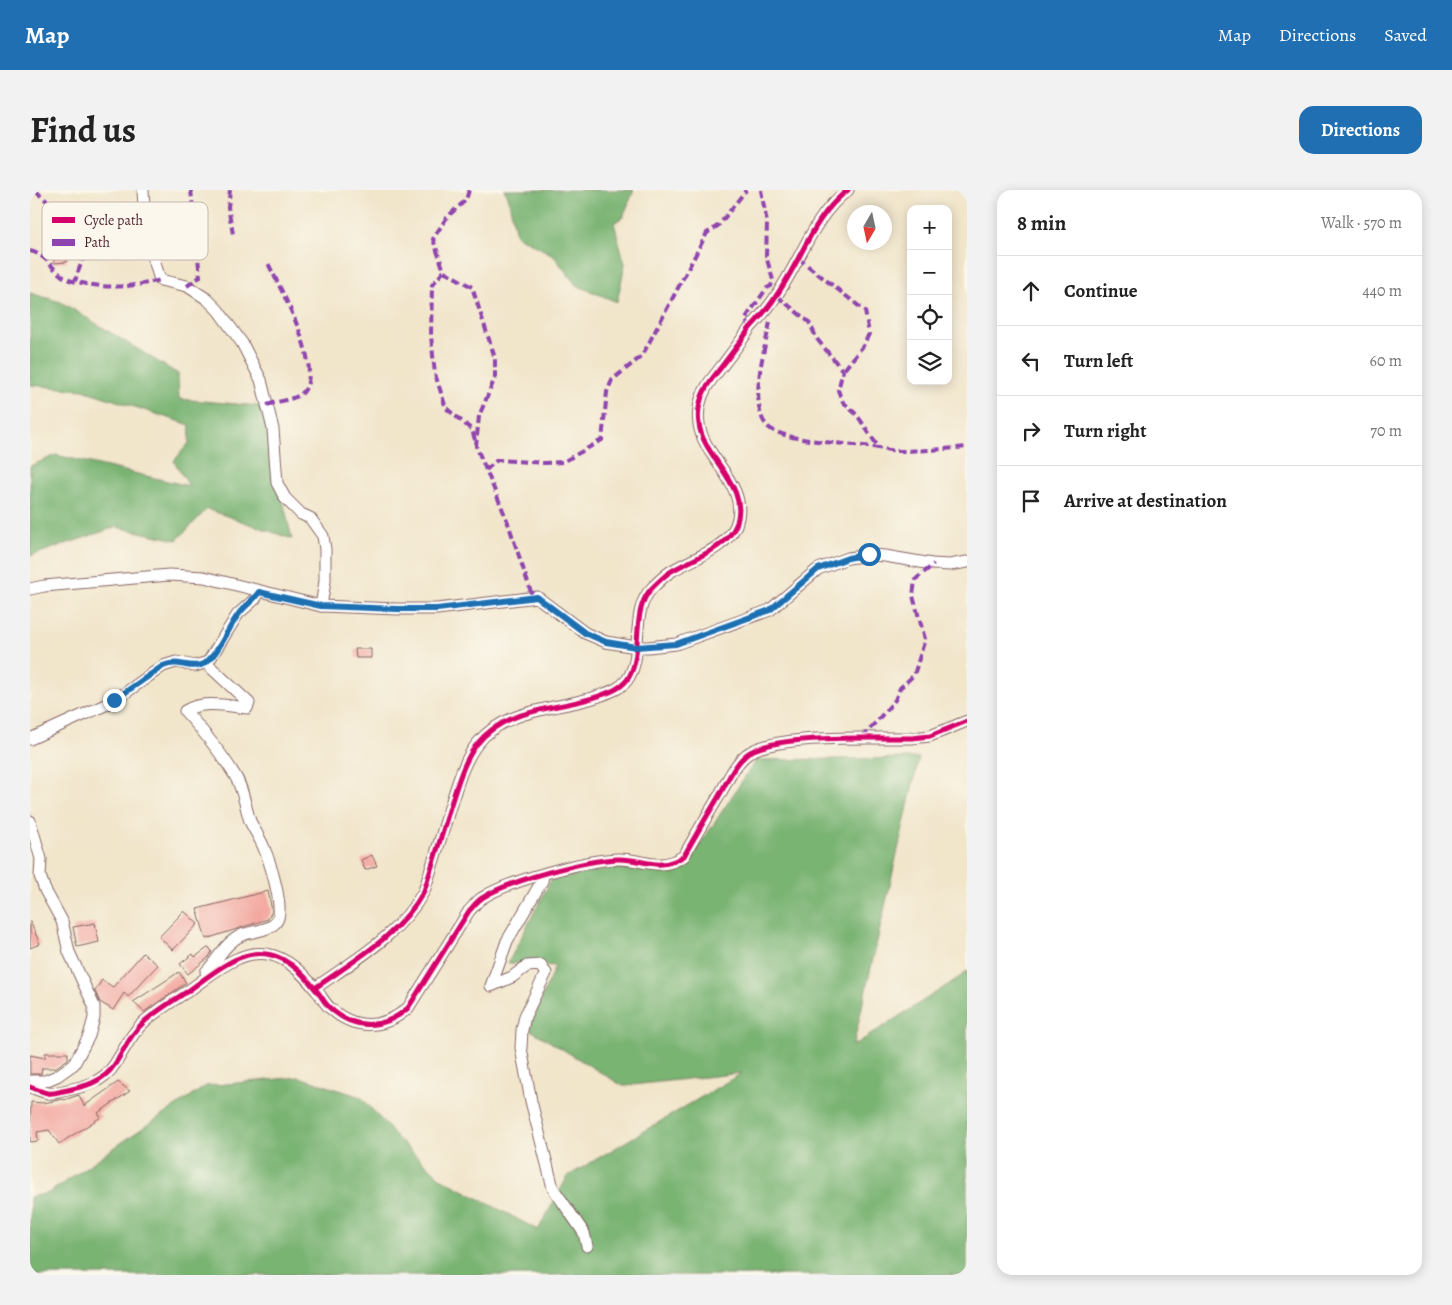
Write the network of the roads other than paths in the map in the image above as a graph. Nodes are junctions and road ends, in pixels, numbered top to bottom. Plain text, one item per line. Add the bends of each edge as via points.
1 (848, 190) edge
2 (154, 260) edge
3 (967, 562) edge
4 (30, 589) edge
5 (259, 592) junction
6 (321, 606) junction
7 (636, 647) junction
8 (206, 663) junction
9 (967, 721) edge
10 (30, 739) edge
11 (30, 821) edge
12 (543, 875) junction
13 (205, 979) junction
14 (315, 988) junction
15 (30, 1081) edge
16 (30, 1088) edge
17 (586, 1246) dead end

1 - 7 street via 820,217 777,296 706,388 700,404 702,438 735,491 736,524 715,548 669,573 650,590 639,614
2 - 6 street via 160,280 187,286 218,310 242,343 261,380 273,429 277,483 285,498 310,518 323,536 325,581
3 - 7 street via 932,564 869,554 848,558 818,569 770,610 676,644
4 - 5 street via 169,575 204,577
5 - 6 street
5 - 8 street via 238,614
6 - 7 street via 437,609 537,597 585,633 606,642
7 - 14 street via 628,679 615,690 589,700 519,715 490,730 478,742 461,775 424,891 416,906 387,937
8 - 10 street via 195,666 170,663 163,666 114,700
8 - 13 street via 248,703 247,708 216,704 185,712 215,744 236,776 251,823 264,848 276,887 279,911 273,925 227,944 205,974
9 - 12 street via 930,736 796,740 762,745 734,768 684,856 676,861 659,865 619,859 598,861
11 - 15 street via 41,859 40,876 62,921 68,952 94,1006 89,1036 74,1064 45,1081
12 - 14 street via 480,899 469,911 417,996 397,1018 384,1023 358,1024 328,1007
12 - 17 street via 507,941 491,986 527,966 541,965 546,973 525,1016 522,1048 531,1101 553,1188 584,1233
13 - 14 street via 240,957 256,953 281,957
13 - 16 street via 145,1021 108,1073 98,1081 49,1093

